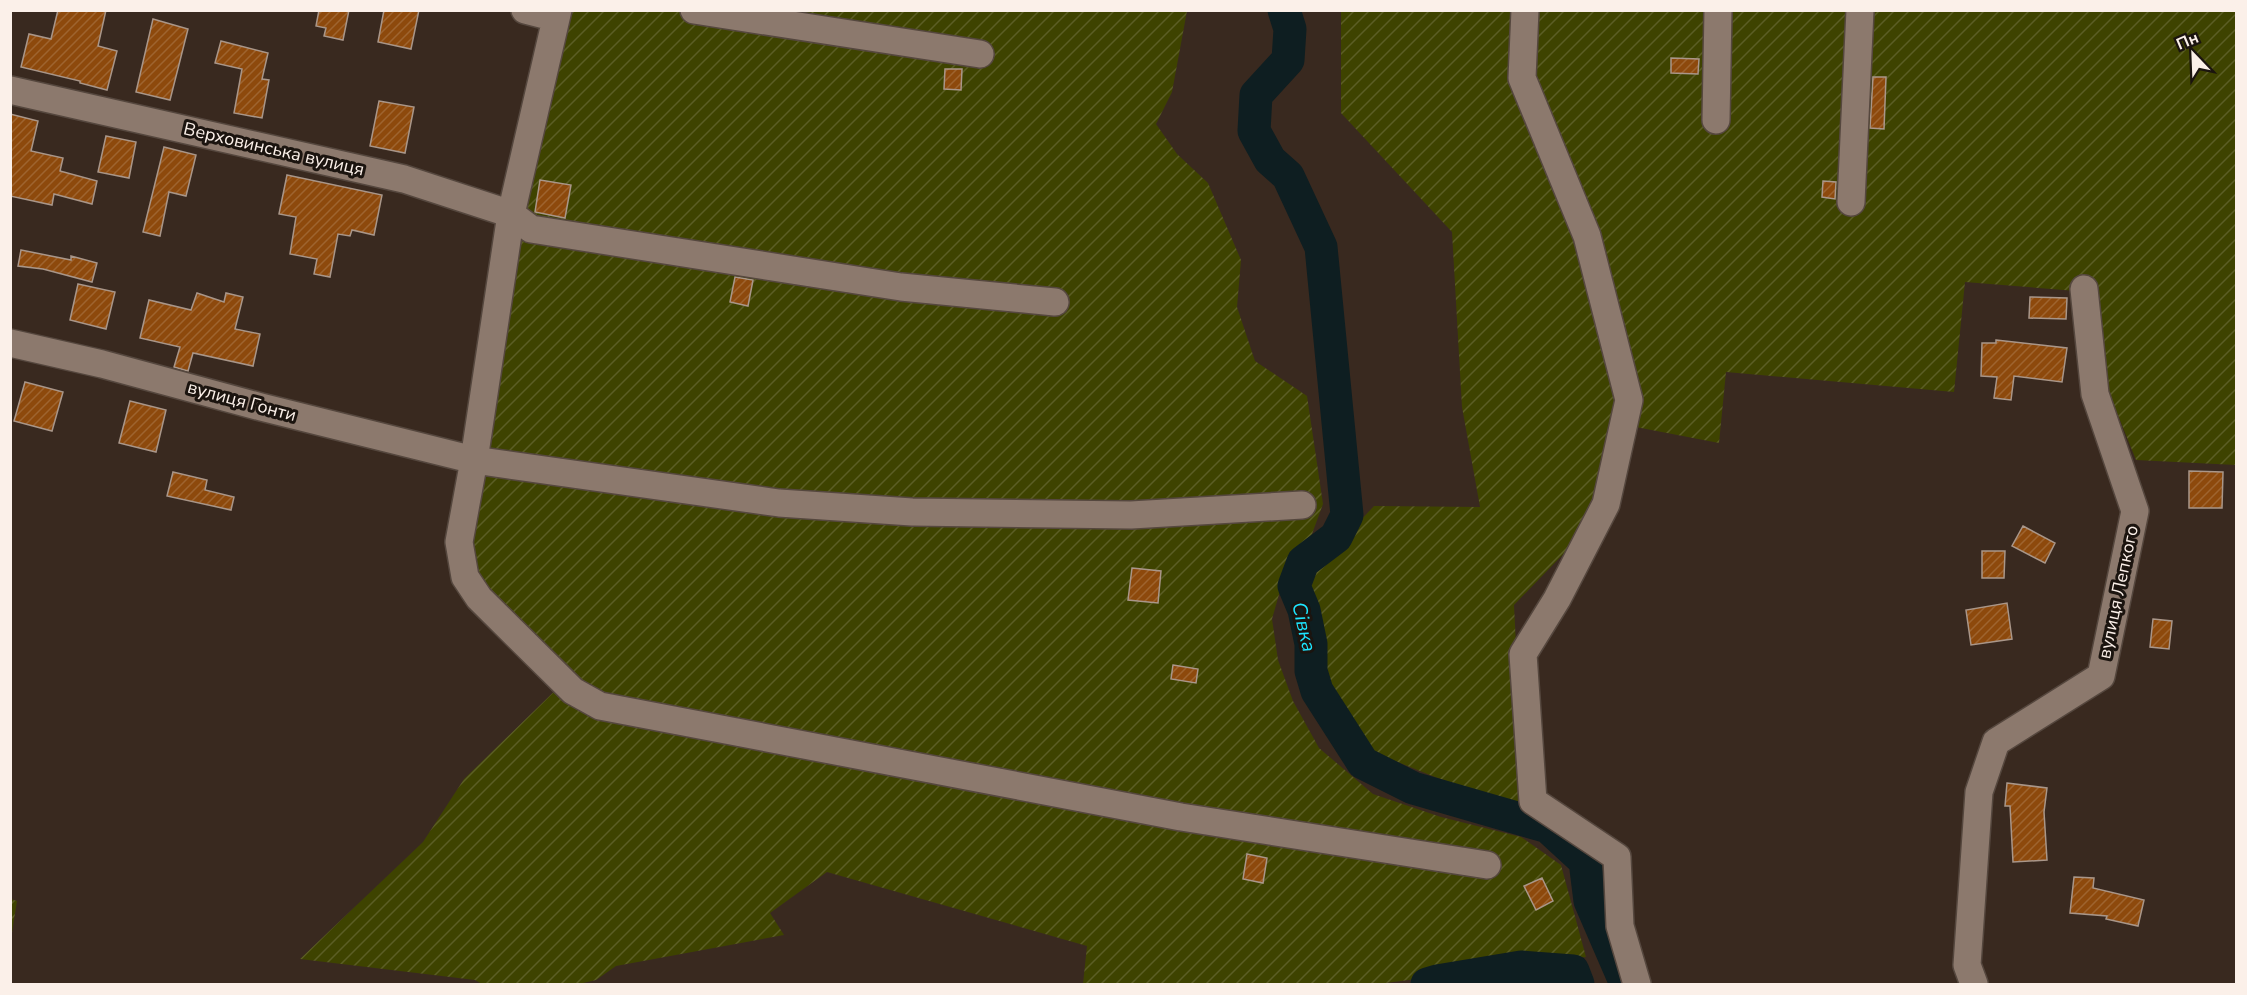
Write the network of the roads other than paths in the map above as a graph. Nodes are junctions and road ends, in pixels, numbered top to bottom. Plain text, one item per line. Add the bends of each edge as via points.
1 (525, 10) edge
2 (694, 10) edge
3 (1524, 10) edge
4 (1718, 10) edge
5 (1860, 10) edge
6 (557, 14) edge
7 (980, 54) dead end
8 (10, 90) edge
9 (1716, 120) dead end
10 (1851, 202) dead end
11 (521, 222) junction
12 (2084, 289) dead end
13 (1055, 302) dead end
14 (10, 343) edge
15 (474, 460) junction
16 (1302, 505) dead end
17 (1487, 865) dead end
18 (1637, 984) edge
19 (1974, 984) edge

1 - 6 street
2 - 7 street
3 - 18 street via 1522,78 1587,236 1629,400 1606,504 1557,599 1523,654 1533,801 1617,857 1620,926
4 - 9 street
5 - 10 street
6 - 11 street
8 - 11 street, Верховинська вулиця via 404,179
11 - 13 street, Верховинська вулиця via 901,287
11 - 15 street
12 - 19 street, вулиця Лепкого via 2095,394 2135,511 2101,676 1996,742 1979,792 1966,965
14 - 15 street, вулиця Гонти
15 - 16 street, вулиця Гонти via 779,503 912,512 1131,515
15 - 17 street via 459,542 465,577 479,598 573,691 600,706 1181,817

